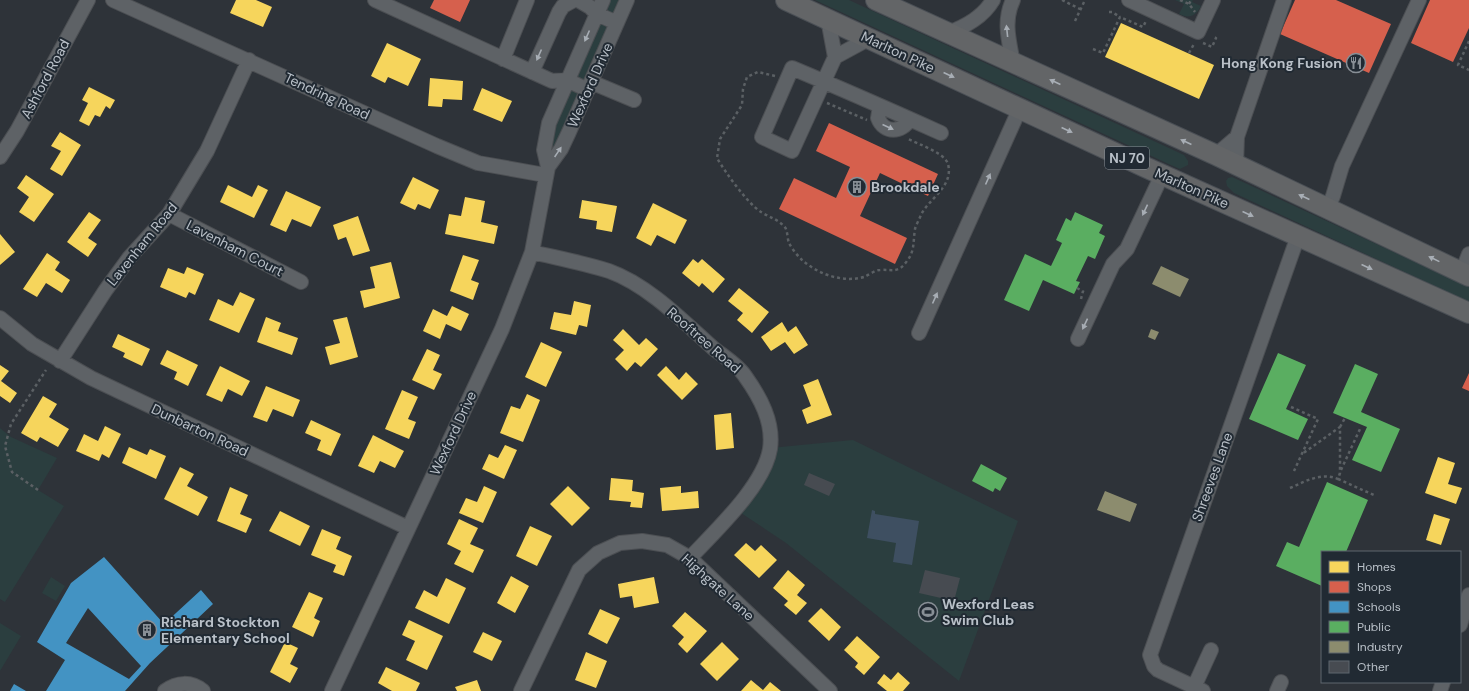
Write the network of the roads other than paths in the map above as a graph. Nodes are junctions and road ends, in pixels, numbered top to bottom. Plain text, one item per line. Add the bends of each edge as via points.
1 (88, 0) edge
2 (113, 0) edge
3 (375, 0) edge
4 (527, 0) edge
5 (574, 0) edge
6 (578, 0) edge
7 (603, 0) edge
8 (627, 0) edge
9 (786, 0) edge
10 (876, 0) edge
11 (993, 0) edge
12 (1013, 0) edge
13 (1129, 0) edge
14 (1213, 0) edge
15 (1284, 0) edge
16 (1419, 0) edge
17 (597, 14) junction
18 (828, 19) junction
19 (617, 23) junction
20 (948, 33) junction
21 (870, 38) junction
22 (835, 58) junction
23 (502, 59) junction
24 (249, 60) junction
25 (1013, 63) junction
26 (532, 72) junction
27 (567, 80) junction
28 (823, 81) junction
29 (589, 86) junction
30 (634, 100) dead end
31 (1020, 108) junction
32 (941, 133) dead end
33 (1236, 137) junction
34 (1216, 155) junction
35 (0, 157) edge
36 (1236, 165) junction
37 (546, 171) junction
38 (1162, 175) junction
39 (1328, 208) junction
40 (169, 214) junction
41 (1298, 236) junction
42 (532, 252) junction
43 (1467, 268) edge
44 (300, 282) dead end
45 (1469, 313) edge
46 (0, 318) edge
47 (919, 334) dead end
48 (1078, 339) dead end
49 (60, 361) junction
50 (408, 528) junction
51 (690, 558) junction
52 (1469, 595) edge
53 (1461, 622) edge
54 (1211, 650) dead end
55 (1199, 689) edge
56 (164, 691) edge
57 (203, 691) edge
58 (332, 691) edge
59 (521, 691) edge
60 (830, 691) edge

1 - 35 street, Ashford Road via 17,131
2 - 24 street, Tendring Road
3 - 23 street
4 - 23 street
5 -> 26 street via 563,6 559,12
6 - 17 street
7 - 17 street, Wexford Drive
8 - 19 street, Wexford Drive
9 - 18 highway, Marlton Pike / NJ 70
10 - 20 highway, NJ 70
11 - 20 street via 980,16
25 -> 12 street via 1006,24
13 - 14 street via 1198,32
15 - 33 street
16 - 39 street via 1342,166
17 - 19 street
17 -> 27 street, Wexford Drive
18 - 21 highway, Marlton Pike / NJ 70
18 - 22 street
19 - 29 street, Wexford Drive
20 - 25 highway, NJ 70
21 - 22 street
21 -> 31 highway, Marlton Pike / NJ 70
22 - 28 street
23 - 26 street
24 - 37 street, Tendring Road via 478,163
24 - 40 street, Lavenham Road via 207,150
34 -> 25 highway, NJ 70
26 - 27 street via 552,81
27 - 29 street
27 - 37 street, Wexford Drive via 549,123 544,150
28 - 28 street via 792,68 762,137 792,150
28 - 32 street
29 - 30 street
37 -> 29 street, Wexford Drive via 560,150
31 -> 38 highway, Marlton Pike / NJ 70
47 -> 31 street
33 - 34 street
33 - 36 street
34 - 36 highway, NJ 70
39 -> 36 highway, NJ 70
37 - 42 street, Wexford Drive
38 -> 41 highway, Marlton Pike / NJ 70
38 -> 48 street via 1127,249 1114,264
43 -> 39 highway, NJ 70
40 - 44 street, Lavenham Court
40 - 49 street, Lavenham Road via 129,258
41 -> 45 highway, Marlton Pike / NJ 70
41 - 55 street, Shreeves Lane via 1150,655 1158,670
42 - 50 street, Wexford Drive via 502,329
42 - 51 street, Rooftree Road via 609,271 650,293 744,374 764,406 770,448 766,463 735,509
46 - 49 street, Dunbarton Road via 32,344
49 - 50 street, Dunbarton Road
50 - 58 street, Wexford Drive
51 - 59 street, Highgate Lane via 667,545 642,541 620,543 598,553 579,570
51 - 60 street, Highgate Lane
52 - 53 street
54 - 55 street
56 - 57 street via 182,683

